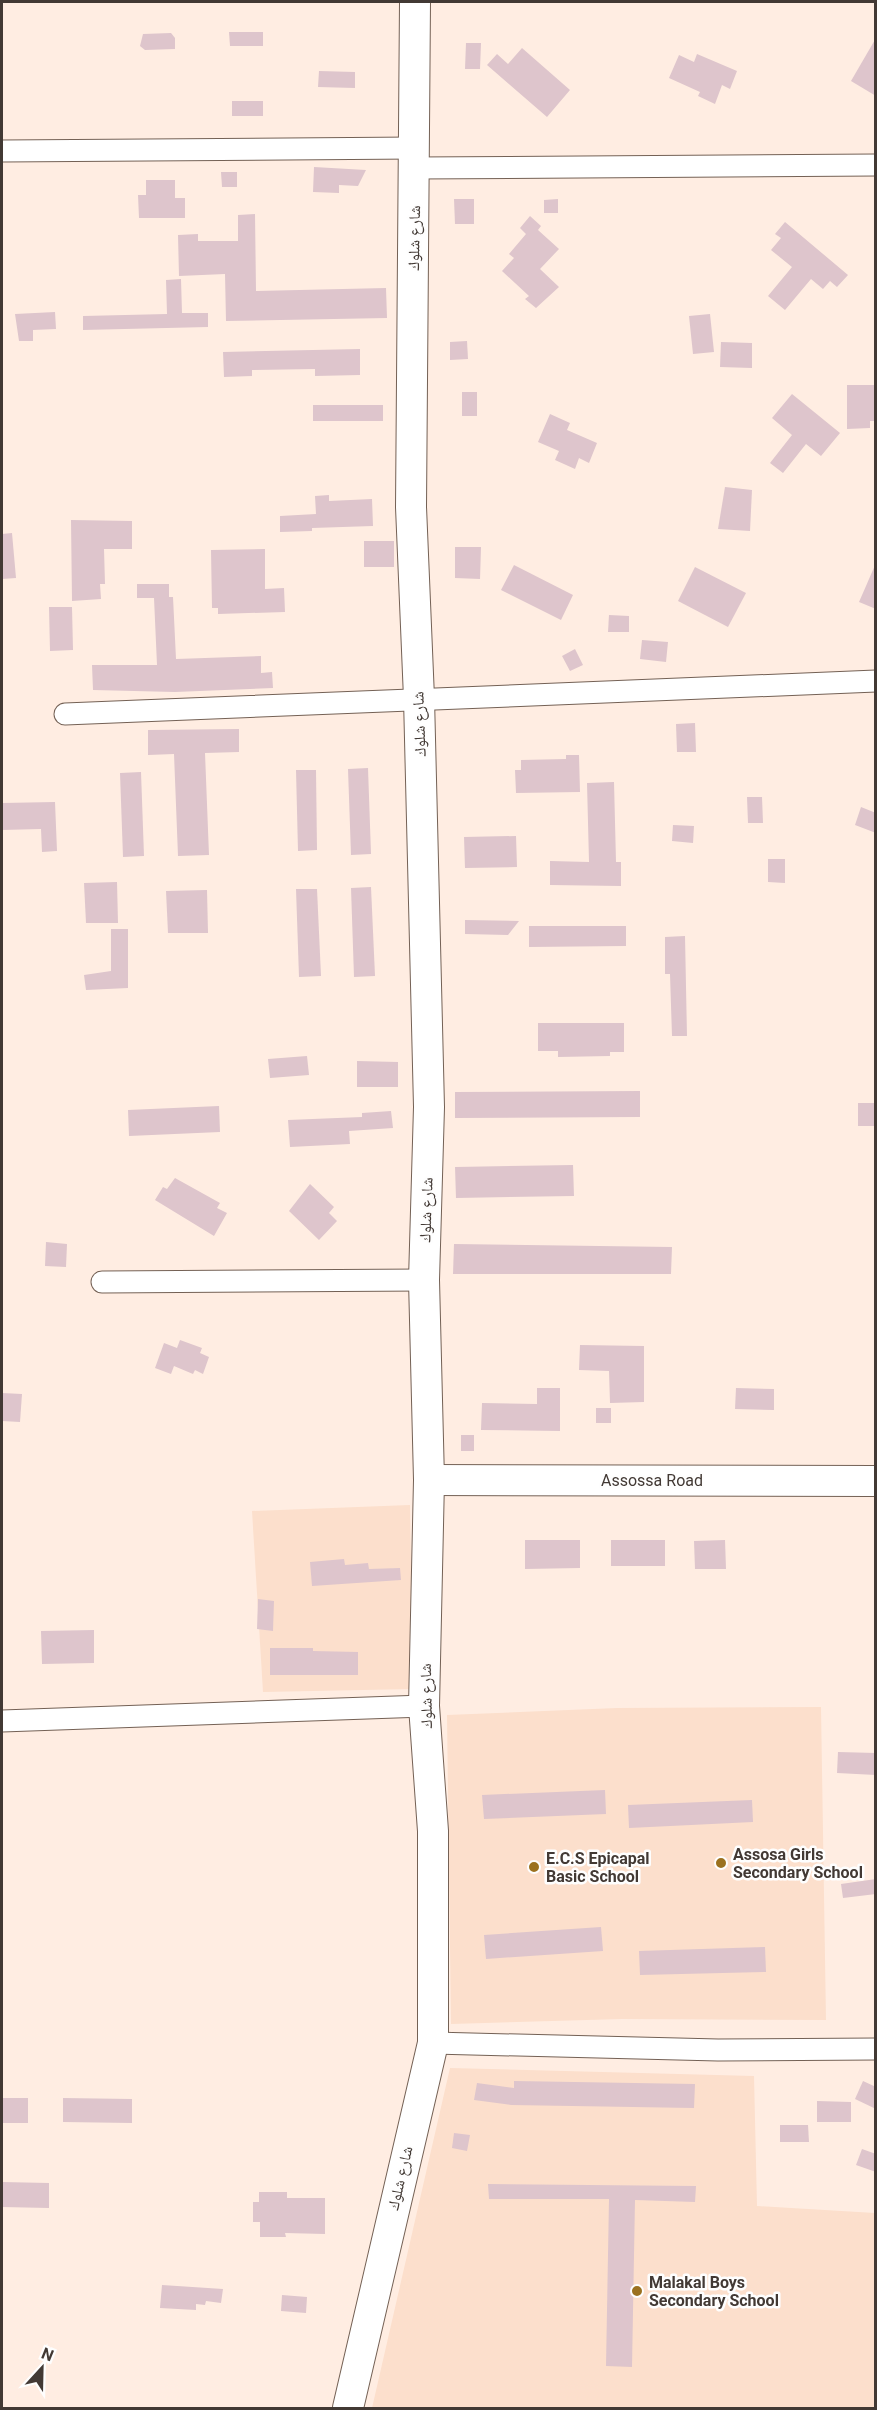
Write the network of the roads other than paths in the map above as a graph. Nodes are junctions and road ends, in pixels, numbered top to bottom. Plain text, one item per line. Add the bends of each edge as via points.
1 (415, 2) edge
2 (2, 151) edge
3 (415, 158) junction
4 (876, 165) edge
5 (876, 681) edge
6 (419, 698) junction
7 (65, 714) dead end
8 (424, 1280) junction
9 (102, 1282) dead end
10 (429, 1480) junction
11 (876, 1481) edge
12 (424, 1706) junction
13 (2, 1721) edge
14 (433, 2043) junction
15 (876, 2049) edge
16 (348, 2409) edge

1 - 3 street, شارع شلوك
2 - 3 street
3 - 4 street
3 - 6 street, شارع شلوك via 411,507
5 - 6 street
6 - 7 street
6 - 8 street, شارع شلوك via 429,1107
8 - 9 street
8 - 10 street, شارع شلوك
10 - 11 street, Assossa Road
10 - 12 street, شارع شلوك
12 - 13 street
12 - 14 street, شارع شلوك via 433,1831
14 - 15 street via 718,2050
14 - 16 street, شارع شلوك

